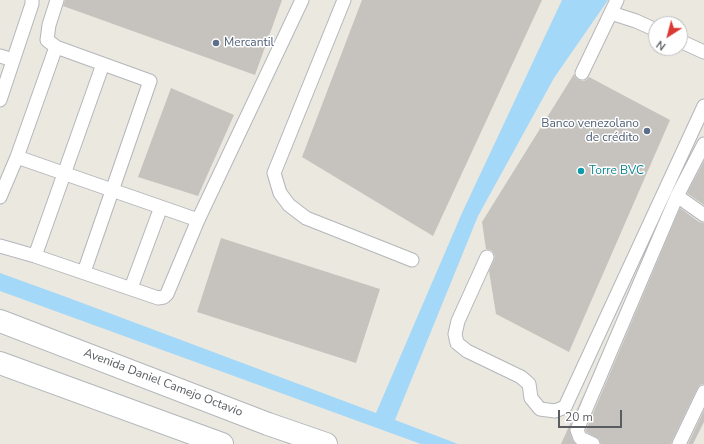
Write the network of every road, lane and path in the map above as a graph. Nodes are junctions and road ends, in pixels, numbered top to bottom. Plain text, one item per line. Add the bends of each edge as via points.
1 (32, 0) edge
2 (57, 0) edge
3 (302, 0) edge
4 (344, 0) edge
5 (617, 0) edge
6 (611, 13) junction
7 (648, 26) edge
8 (688, 45) edge
9 (56, 47) junction
10 (704, 52) edge
11 (0, 56) edge
12 (13, 60) junction
13 (103, 64) junction
14 (582, 73) dead end
15 (0, 100) edge
16 (704, 106) edge
17 (704, 144) edge
18 (17, 157) junction
19 (64, 174) junction
20 (112, 190) junction
21 (677, 196) junction
22 (0, 197) edge
23 (161, 207) junction
24 (704, 215) edge
25 (198, 220) junction
26 (0, 246) edge
27 (35, 256) junction
28 (487, 258) dead end
29 (412, 260) dead end
30 (84, 272) junction
31 (131, 288) junction
32 (0, 321) edge
33 (0, 363) edge
34 (704, 392) edge
35 (222, 444) edge
36 (326, 444) edge
37 (593, 444) edge
38 (679, 444) edge

1 - 12 lane
2 - 9 lane via 47,40
3 - 25 lane
4 - 29 lane via 274,173 280,193 289,205 306,218
5 - 6 lane
6 - 7 lane
6 - 14 lane
8 - 10 lane
9 - 13 lane
9 - 18 lane
11 - 12 lane
12 - 15 lane
13 - 19 lane
13 - 20 lane via 150,81
16 - 28 lane via 565,407 555,411 540,409 532,398 529,384 521,377 467,351 457,343 455,334 458,321
17 - 21 lane
18 - 19 lane
18 - 22 lane
19 - 20 lane
19 - 27 lane
20 - 23 lane
20 - 30 lane
21 - 24 lane
21 - 37 lane via 577,430 580,438
23 - 25 lane
23 - 31 lane
25 - 31 lane via 167,294 158,298
26 - 27 lane
27 - 30 lane
30 - 31 lane
32 - 36 main road, Avenida Daniel Camejo Octavio
33 - 35 main road
34 - 38 lane

